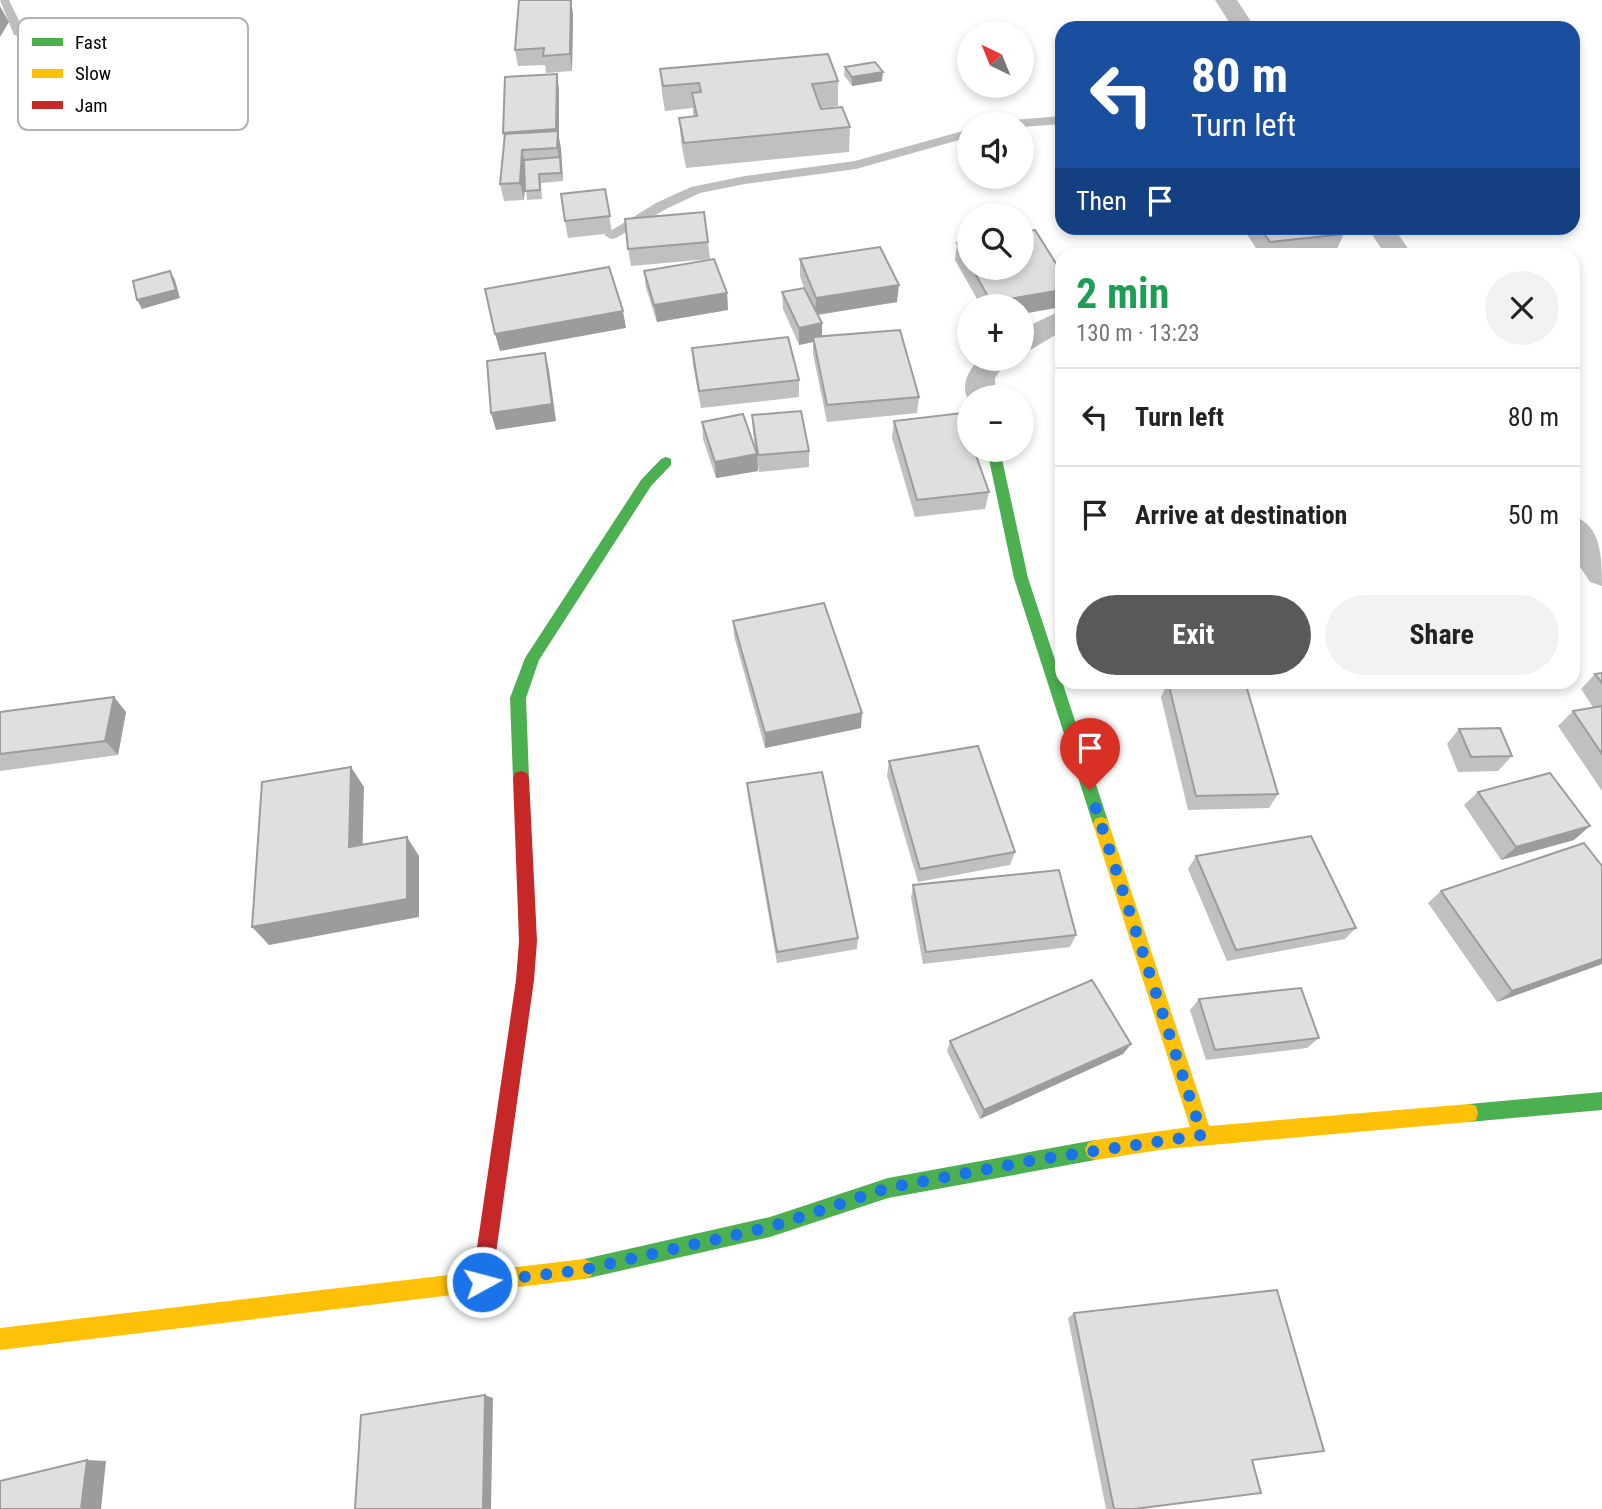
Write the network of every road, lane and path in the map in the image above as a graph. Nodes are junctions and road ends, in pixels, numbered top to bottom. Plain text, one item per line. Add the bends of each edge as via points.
1 (4, 0) edge
2 (1226, 0) edge
3 (1240, 21) edge
4 (18, 31) edge
5 (1055, 121) edge
6 (1034, 122) edge
7 (957, 136) edge
8 (611, 235) edge
9 (1055, 323) edge
10 (1034, 335) edge
11 (666, 462) dead end
12 (996, 462) edge
13 (1580, 539) edge
14 (1602, 573) edge
15 (1055, 683) edge
16 (1057, 689) edge
17 (1602, 1101) edge
18 (1202, 1135) junction
19 (482, 1282) junction
20 (0, 1339) edge

1 - 4 lane
2 - 3 street
5 - 6 lane
7 - 8 lane via 856,165 696,190
9 - 10 street
11 - 19 street via 646,483 552,625 532,658 518,698 528,940
12 - 15 street via 1021,578
13 - 14 street
16 - 18 street
17 - 18 street
18 - 19 street via 888,1188 757,1230 582,1270
19 - 20 street

